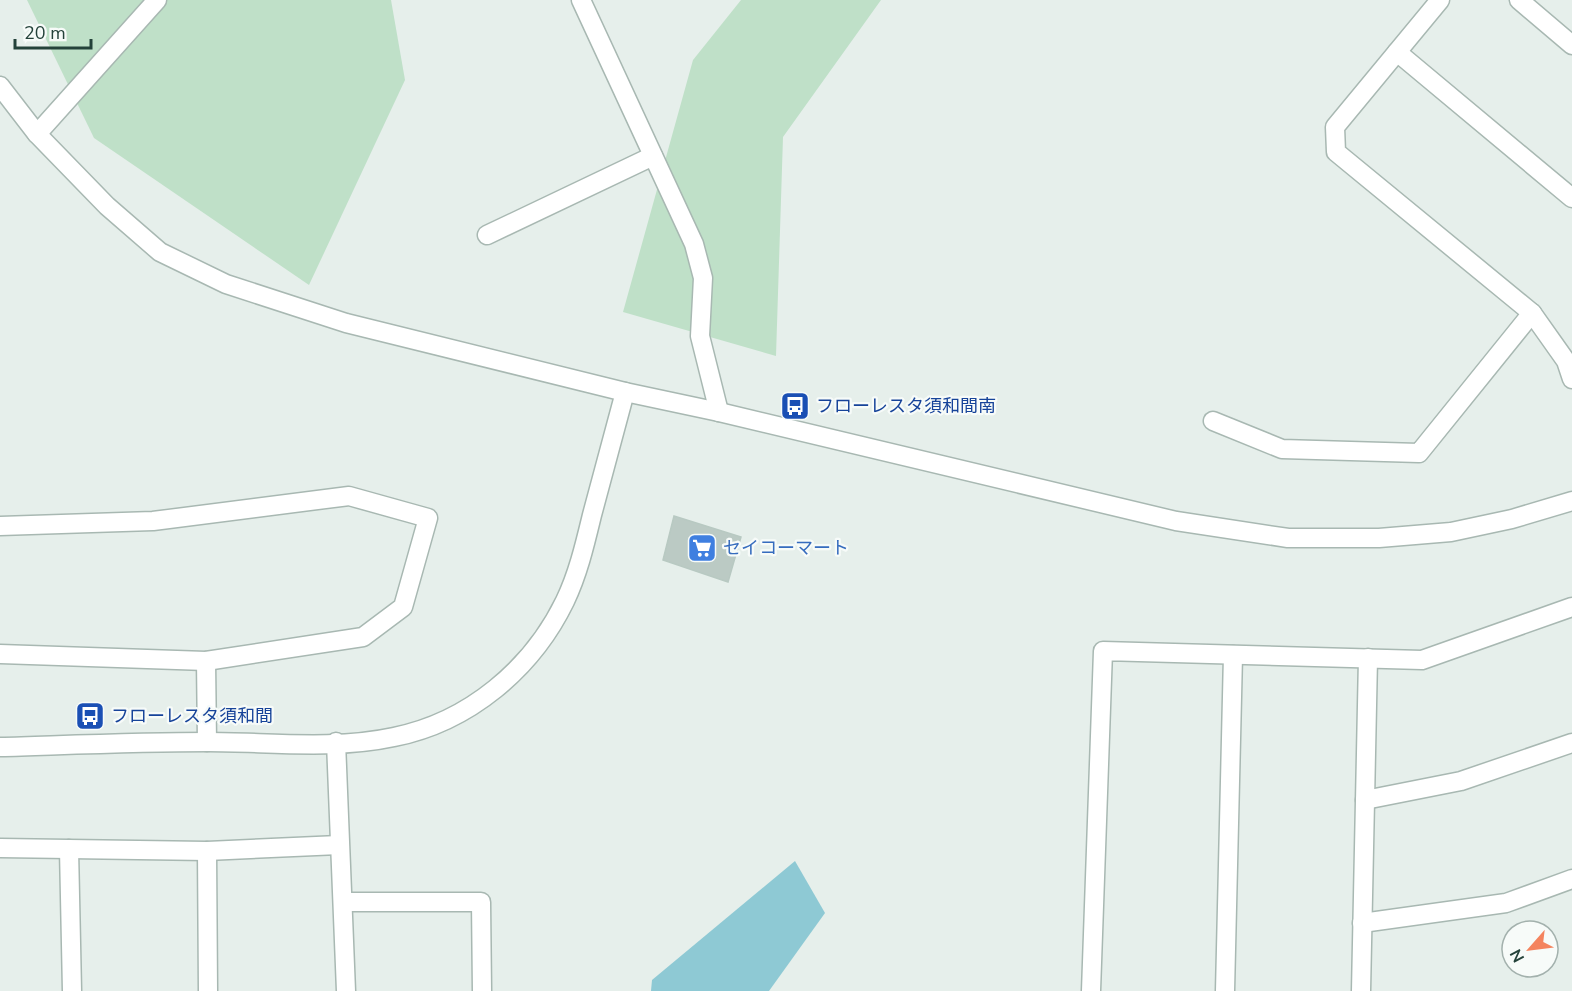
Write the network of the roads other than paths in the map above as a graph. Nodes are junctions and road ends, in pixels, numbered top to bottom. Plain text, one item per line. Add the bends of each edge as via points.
1 (157, 0) edge
2 (581, 0) edge
3 (1440, 0) edge
4 (1519, 0) edge
5 (1572, 45) edge
6 (1397, 52) junction
7 (0, 86) edge
8 (37, 134) junction
9 (653, 156) junction
10 (1572, 198) edge
11 (487, 235) dead end
12 (1532, 313) junction
13 (1569, 360) edge
14 (1572, 379) edge
15 (625, 392) junction
16 (719, 412) junction
17 (1213, 421) dead end
18 (1572, 501) edge
19 (0, 526) edge
20 (1572, 607) edge
21 (0, 654) edge
22 (1233, 655) junction
23 (1368, 658) junction
24 (206, 661) junction
25 (207, 742) junction
26 (336, 742) junction
27 (1572, 743) edge
28 (0, 747) edge
29 (1365, 800) junction
30 (339, 845) junction
31 (0, 848) edge
32 (69, 849) junction
33 (207, 850) junction
34 (1572, 879) edge
35 (343, 902) junction
36 (1362, 923) junction
37 (72, 991) edge
38 (208, 991) edge
39 (346, 991) edge
40 (482, 991) edge
41 (1091, 991) edge
42 (1225, 991) edge
43 (1361, 991) edge

1 - 8 street
2 - 9 street
3 - 6 street
4 - 5 street
6 - 10 street
6 - 12 street via 1335,127 1336,152
7 - 8 street
8 - 15 street via 107,206 160,252 226,284 345,323
9 - 11 street
9 - 16 street via 693,244 703,278 700,336
12 - 13 street
12 - 17 street via 1419,453 1282,449
13 - 14 street
15 - 16 street
15 - 26 street via 582,556 566,600 542,642 514,675 438,723 394,737
16 - 18 street via 1176,521 1287,538 1379,538 1451,532
19 - 24 street via 153,521 349,496 428,518 403,607 363,637
20 - 23 street via 1422,660
21 - 24 street
22 - 23 street
22 - 41 street via 1103,651
22 - 42 street
23 - 29 street
24 - 25 street
25 - 26 street
25 - 28 street
26 - 30 street
27 - 29 street via 1461,781
29 - 36 street
30 - 33 street
30 - 35 street
31 - 32 street
32 - 33 street
32 - 37 street
33 - 38 street
34 - 36 street via 1506,903
35 - 39 street
35 - 40 street via 481,902
36 - 43 street

